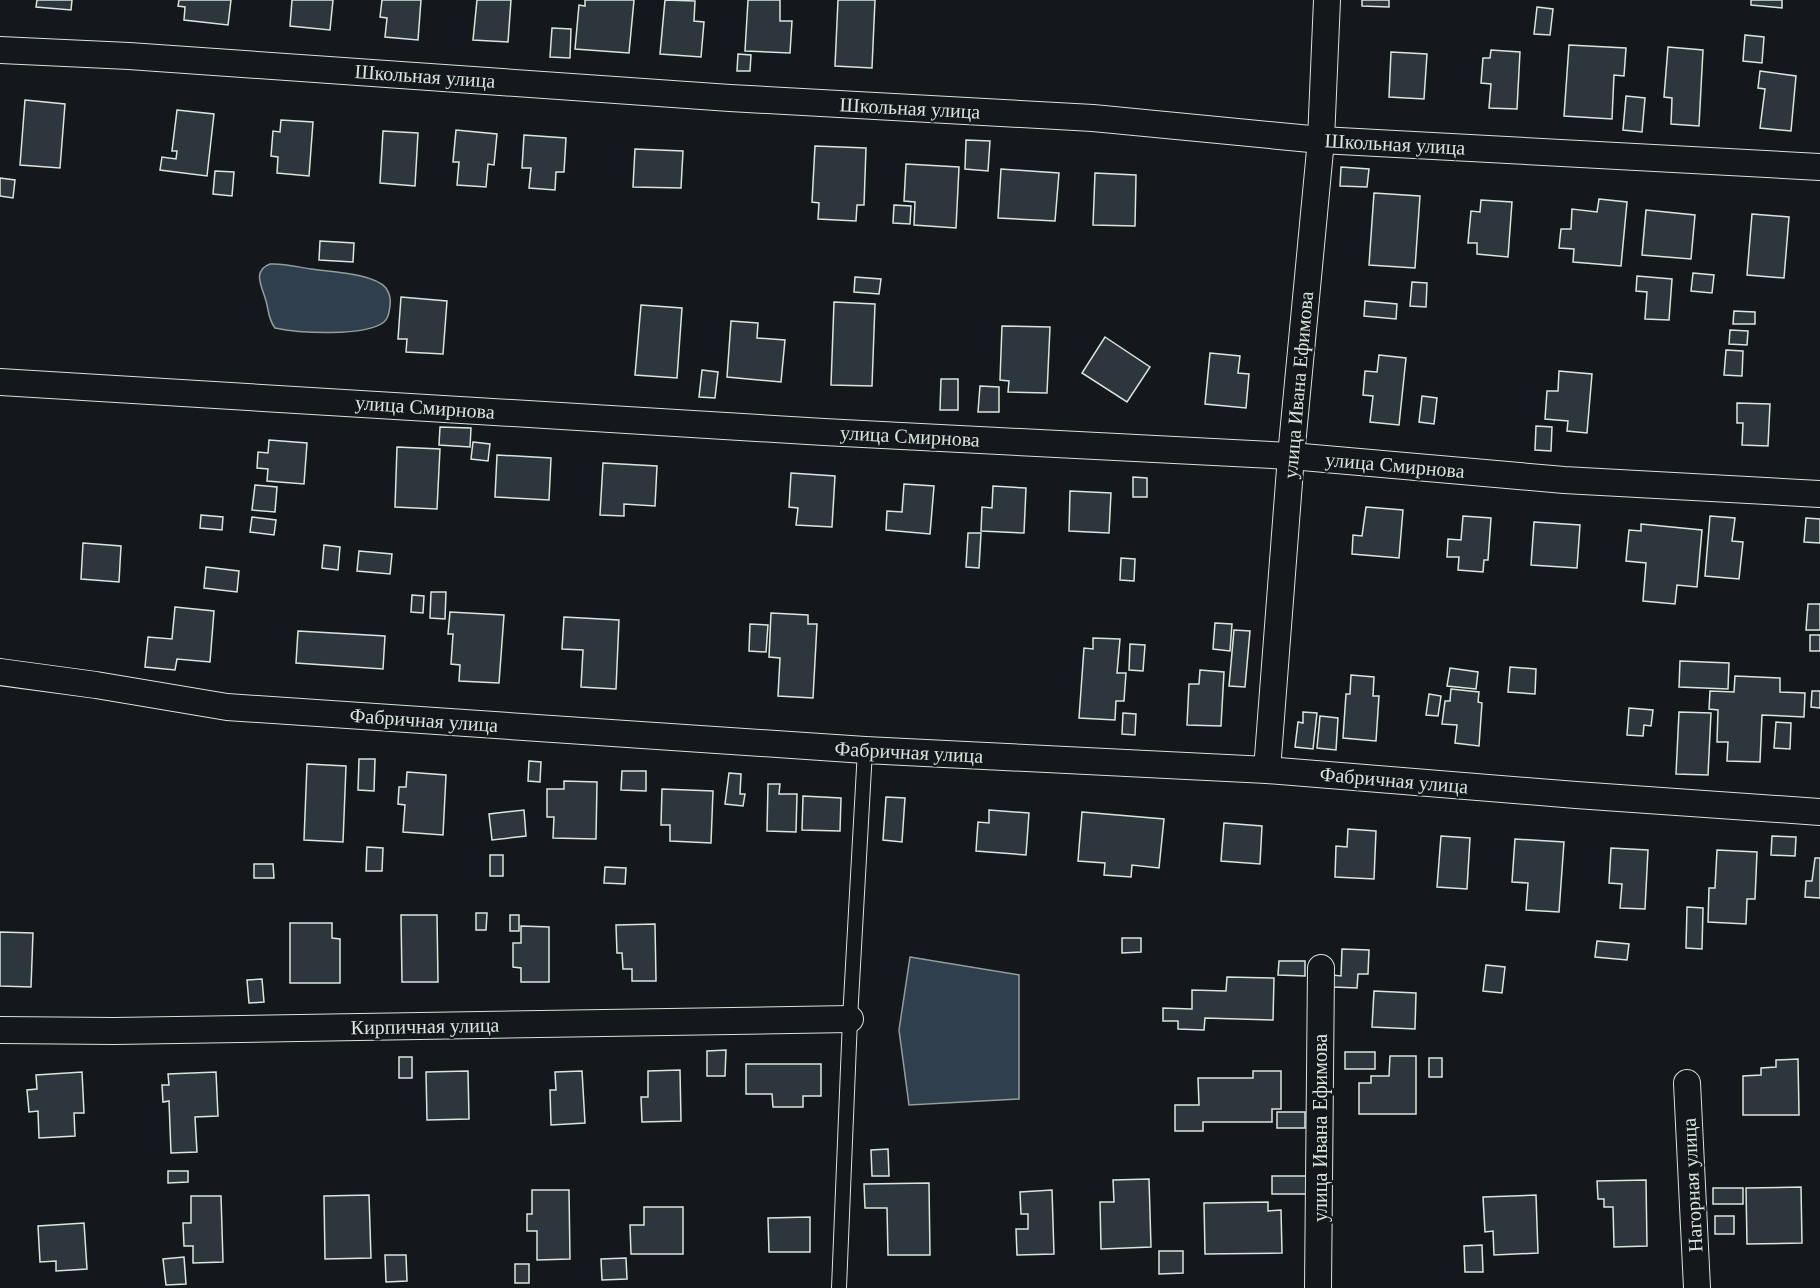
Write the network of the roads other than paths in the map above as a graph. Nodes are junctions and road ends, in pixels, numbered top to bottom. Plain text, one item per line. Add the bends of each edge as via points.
1 (1327, 0) edge
2 (0, 50) edge
3 (1320, 140) junction
4 (1820, 167) edge
5 (0, 382) edge
6 (1291, 456) junction
7 (1820, 494) edge
8 (0, 672) edge
9 (865, 750) junction
10 (1267, 770) junction
11 (1820, 812) edge
12 (1321, 968) dead end
13 (850, 1019) junction
14 (0, 1030) edge
15 (1687, 1083) dead end
16 (839, 1288) edge
17 (1318, 1288) edge
18 (1696, 1288) edge

1 - 3 street, улица Ивана Ефимова
2 - 3 street, Школьная улица via 1093,118
3 - 4 street, Школьная улица
3 - 6 street, улица Ивана Ефимова
5 - 6 street, улица Смирнова
6 - 7 street, улица Смирнова via 1564,480
6 - 10 street, улица Ивана Ефимова
8 - 9 street, Фабричная улица via 227,707
9 - 10 street, Фабричная улица
9 - 13 lane
10 - 11 street, Фабричная улица
12 - 17 street, улица Ивана Ефимова
13 - 14 street, Кирпичная улица
13 - 16 lane
15 - 18 street, Нагорная улица

